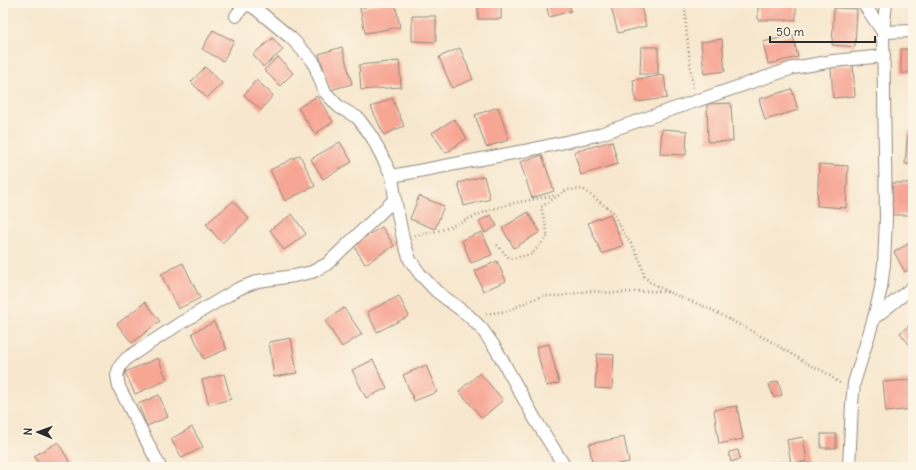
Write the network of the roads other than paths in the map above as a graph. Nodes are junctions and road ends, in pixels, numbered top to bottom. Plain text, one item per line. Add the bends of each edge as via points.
1 (863, 3) edge
2 (886, 3) edge
3 (236, 16) dead end
4 (913, 31) edge
5 (883, 32) junction
6 (884, 56) junction
7 (392, 176) junction
8 (395, 199) junction
9 (913, 287) edge
10 (874, 318) junction
11 (160, 467) edge
12 (565, 467) edge
13 (849, 467) edge

1 - 5 street
2 - 5 street
3 - 7 street via 242,7 250,5 291,38 313,61 325,92 339,107 358,118 372,137
4 - 5 street
5 - 6 street
6 - 7 street via 793,68 597,135
6 - 10 street via 886,218 881,288
7 - 8 street
8 - 11 street via 327,264 312,272 258,281 238,289 127,358 117,375 118,387
8 - 12 street via 410,260 436,291 482,329
9 - 10 street
10 - 13 street via 854,383

